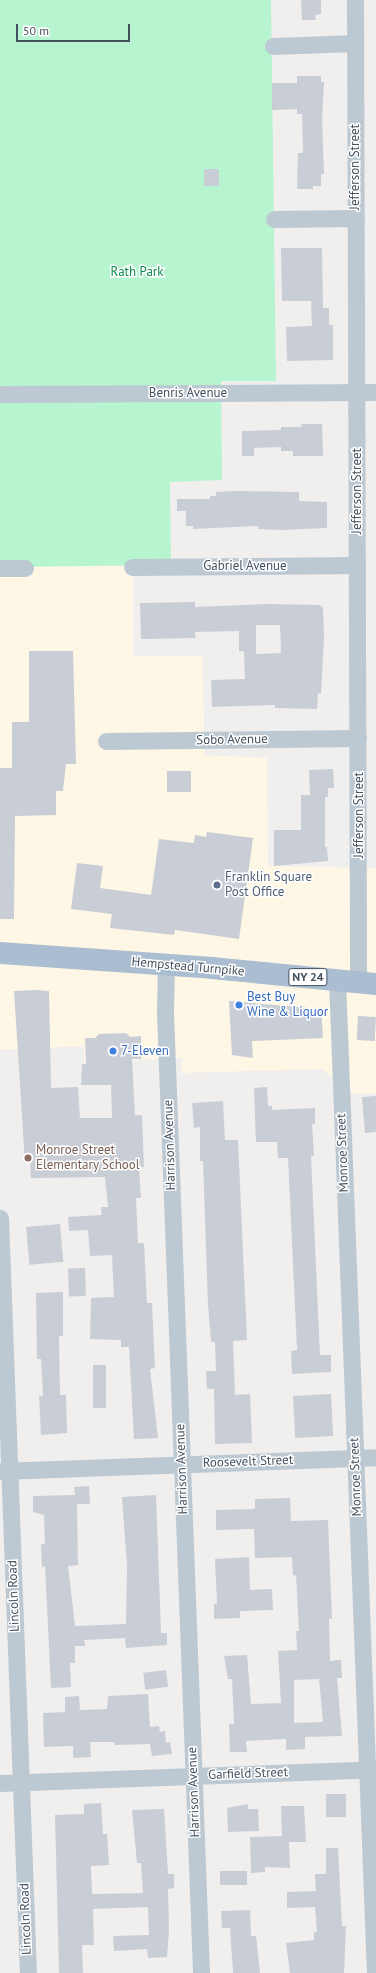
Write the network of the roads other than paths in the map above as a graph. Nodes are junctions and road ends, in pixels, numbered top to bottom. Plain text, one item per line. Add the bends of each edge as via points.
1 (354, 0) edge
2 (355, 44) junction
3 (273, 46) dead end
4 (274, 218) dead end
5 (356, 218) junction
6 (356, 392) junction
7 (376, 392) edge
8 (0, 394) edge
9 (357, 565) junction
10 (132, 567) dead end
11 (0, 568) edge
12 (25, 568) dead end
13 (358, 738) junction
14 (106, 741) dead end
15 (0, 954) edge
16 (166, 964) junction
17 (357, 982) edge
18 (0, 1218) edge
19 (355, 1457) junction
20 (376, 1457) edge
21 (182, 1464) junction
22 (5, 1471) edge
23 (372, 1769) edge
24 (193, 1776) junction
25 (0, 1783) edge
26 (21, 1783) junction
27 (28, 1973) edge
28 (201, 1973) edge
29 (375, 1973) edge

1 - 2 street, Jefferson Street
2 - 3 street
2 - 5 street, Jefferson Street
4 - 5 street
5 - 6 street, Jefferson Street
6 - 7 street, Benris Avenue
6 - 8 street, Benris Avenue
6 - 9 street, Jefferson Street
9 - 10 street, Gabriel Avenue
9 - 13 street, Jefferson Street
11 - 12 street
13 - 14 street, Sobo Avenue
13 - 17 street, Jefferson Street
15 - 16 main road, Hempstead Turnpike / NY 24
16 - 17 main road, Hempstead Turnpike / NY 24
16 - 21 street, Harrison Avenue via 165,1013
17 - 19 street, Monroe Street
18 - 22 street, Lincoln Road
19 - 20 street, Roosevelt Street
19 - 21 street, Roosevelt Street
19 - 23 street, Monroe Street
21 - 22 street, Roosevelt Street
21 - 24 street, Harrison Avenue
22 - 26 street, Lincoln Road
23 - 24 street, Garfield Street
23 - 29 street, Monroe Street
24 - 26 street, Garfield Street
24 - 28 street, Harrison Avenue
25 - 26 street, Garfield Street
26 - 27 street, Lincoln Road

